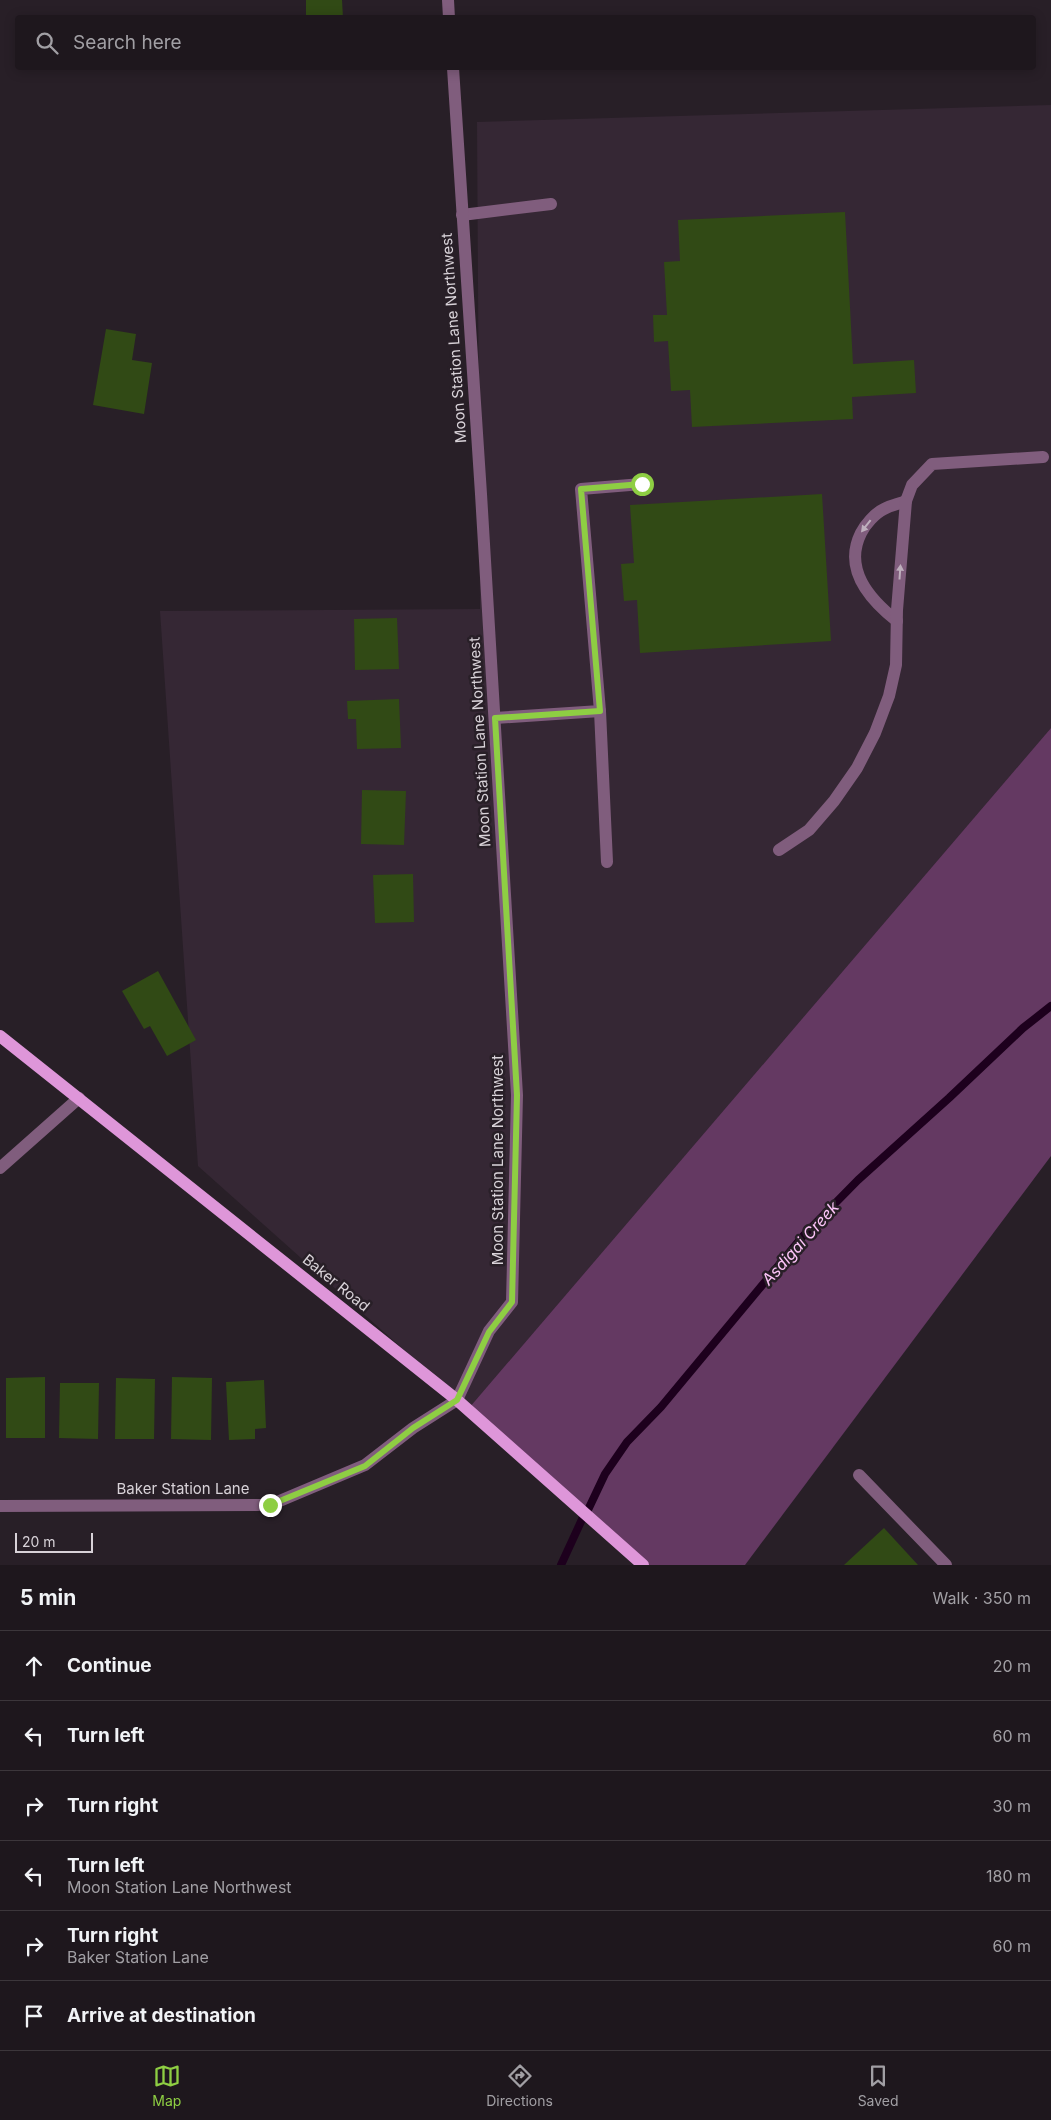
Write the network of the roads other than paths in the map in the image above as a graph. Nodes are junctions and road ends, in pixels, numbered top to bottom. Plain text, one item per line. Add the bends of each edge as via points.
1 (448, 0) edge
2 (449, 15) edge
3 (453, 70) edge
4 (552, 204) dead end
5 (462, 215) junction
6 (1043, 458) dead end
7 (642, 484) dead end
8 (906, 502) junction
9 (897, 621) junction
10 (600, 711) junction
11 (495, 718) junction
12 (779, 850) dead end
13 (607, 862) dead end
14 (0, 1036) edge
15 (79, 1098) junction
16 (0, 1168) edge
17 (457, 1400) junction
18 (859, 1475) dead end
19 (0, 1506) edge
20 (643, 1565) edge
21 (946, 1565) edge

1 - 2 street
3 - 5 street, Moon Station Lane Northwest
4 - 5 street
5 - 11 street, Moon Station Lane Northwest
6 - 8 street via 932,464 912,485
7 - 10 street via 581,489
9 -> 8 street
8 -> 9 street via 882,509 864,527 855,546 855,565 866,592
9 - 12 street via 896,665 888,696 875,733 857,768 809,830
10 - 11 street
10 - 13 street
11 - 17 street, Moon Station Lane Northwest via 517,1095 512,1302 489,1332
14 - 15 main road, Baker Road
15 - 16 street
15 - 17 main road, Baker Road
17 - 19 street, Baker Station Lane via 413,1428 365,1466 270,1505
17 - 20 main road, Baker Road
18 - 21 street

